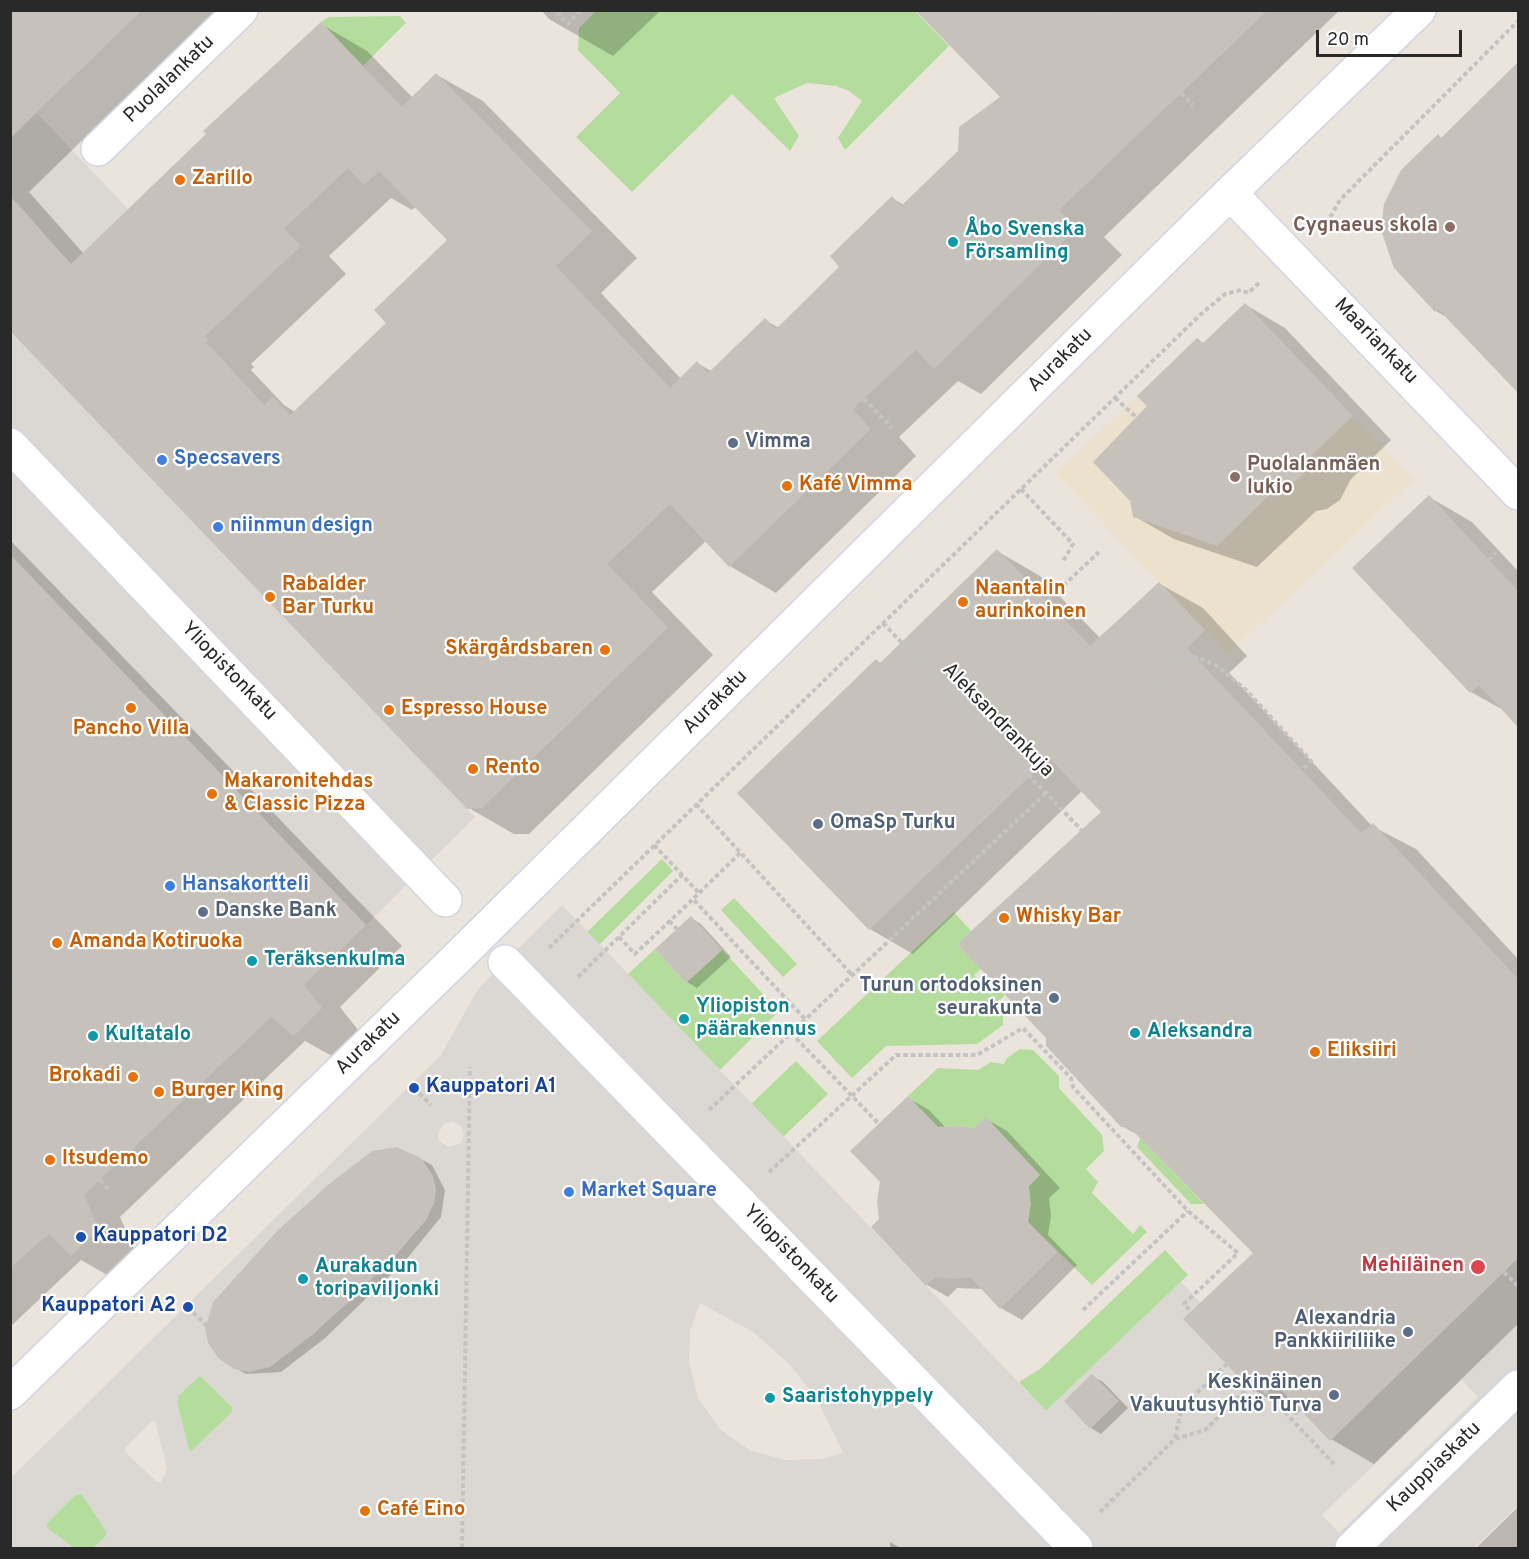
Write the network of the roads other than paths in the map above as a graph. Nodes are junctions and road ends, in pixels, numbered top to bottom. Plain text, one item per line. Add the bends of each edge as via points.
1 (241, 10) edge
2 (1419, 10) edge
3 (99, 148) dead end
4 (1230, 193) junction
5 (10, 445) edge
6 (1518, 493) edge
7 (445, 900) dead end
8 (505, 962) dead end
9 (1518, 1387) edge
10 (10, 1393) edge
11 (1072, 1545) edge
12 (1352, 1548) edge

1 - 3 street, Puolalankatu
2 - 4 street, Aurakatu
4 - 6 street, Maariankatu
4 - 10 street, Aurakatu via 467,949
5 - 7 street, Yliopistonkatu
8 - 11 street, Yliopistonkatu
9 - 12 street, Kauppiaskatu

